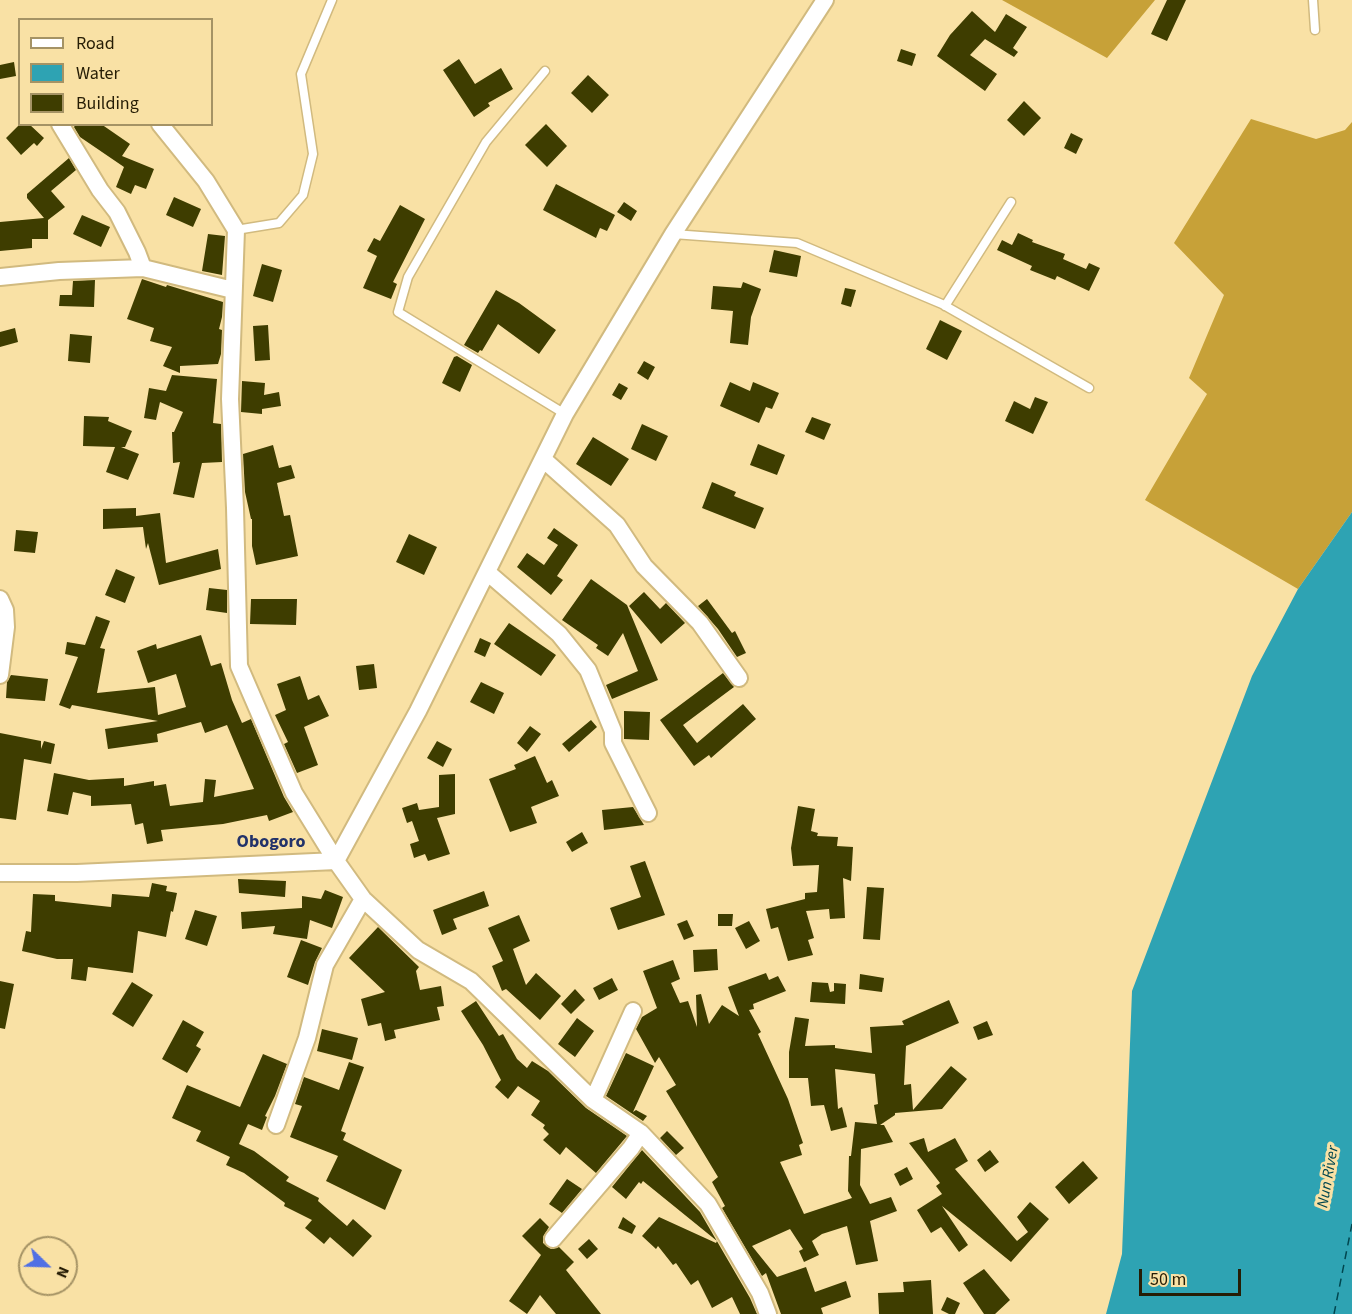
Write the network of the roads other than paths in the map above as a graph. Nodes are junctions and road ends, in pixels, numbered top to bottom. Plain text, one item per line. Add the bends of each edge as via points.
1 (332, 0) edge
2 (825, 0) edge
3 (1313, 0) edge
4 (1315, 30) dead end
5 (545, 72) dead end
6 (61, 126) edge
7 (162, 126) edge
8 (1011, 202) dead end
9 (236, 230) junction
10 (673, 234) junction
11 (143, 268) junction
12 (0, 277) edge
13 (233, 290) junction
14 (945, 306) junction
15 (1089, 388) dead end
16 (565, 414) junction
17 (543, 459) junction
18 (487, 572) junction
19 (0, 599) edge
20 (0, 675) edge
21 (739, 678) dead end
22 (648, 813) dead end
23 (336, 861) junction
24 (0, 873) edge
25 (363, 899) junction
26 (633, 1011) dead end
27 (594, 1100) junction
28 (276, 1125) dead end
29 (641, 1133) junction
30 (553, 1239) dead end
31 (768, 1314) edge

1 - 9 lane via 301,74 313,154 303,195 279,223
2 - 10 street
3 - 4 lane
5 - 16 lane via 486,142 408,277 398,312
6 - 11 street via 117,212
7 - 9 street via 207,181
8 - 14 lane
9 - 13 street
10 - 14 lane via 797,243
10 - 16 street
11 - 12 street
11 - 13 street
13 - 23 street via 230,399 239,666 294,793
14 - 15 lane
16 - 17 street
17 - 18 street
17 - 21 street via 616,525 644,566 700,623
18 - 22 street via 559,634 588,670 613,731 613,743
18 - 23 street
19 - 20 street via 6,627
23 - 24 street
23 - 25 street
25 - 27 street via 418,950 471,981
25 - 28 street via 325,964 307,1038
26 - 27 street
27 - 29 street
29 - 30 street
29 - 31 street via 708,1204 760,1293

